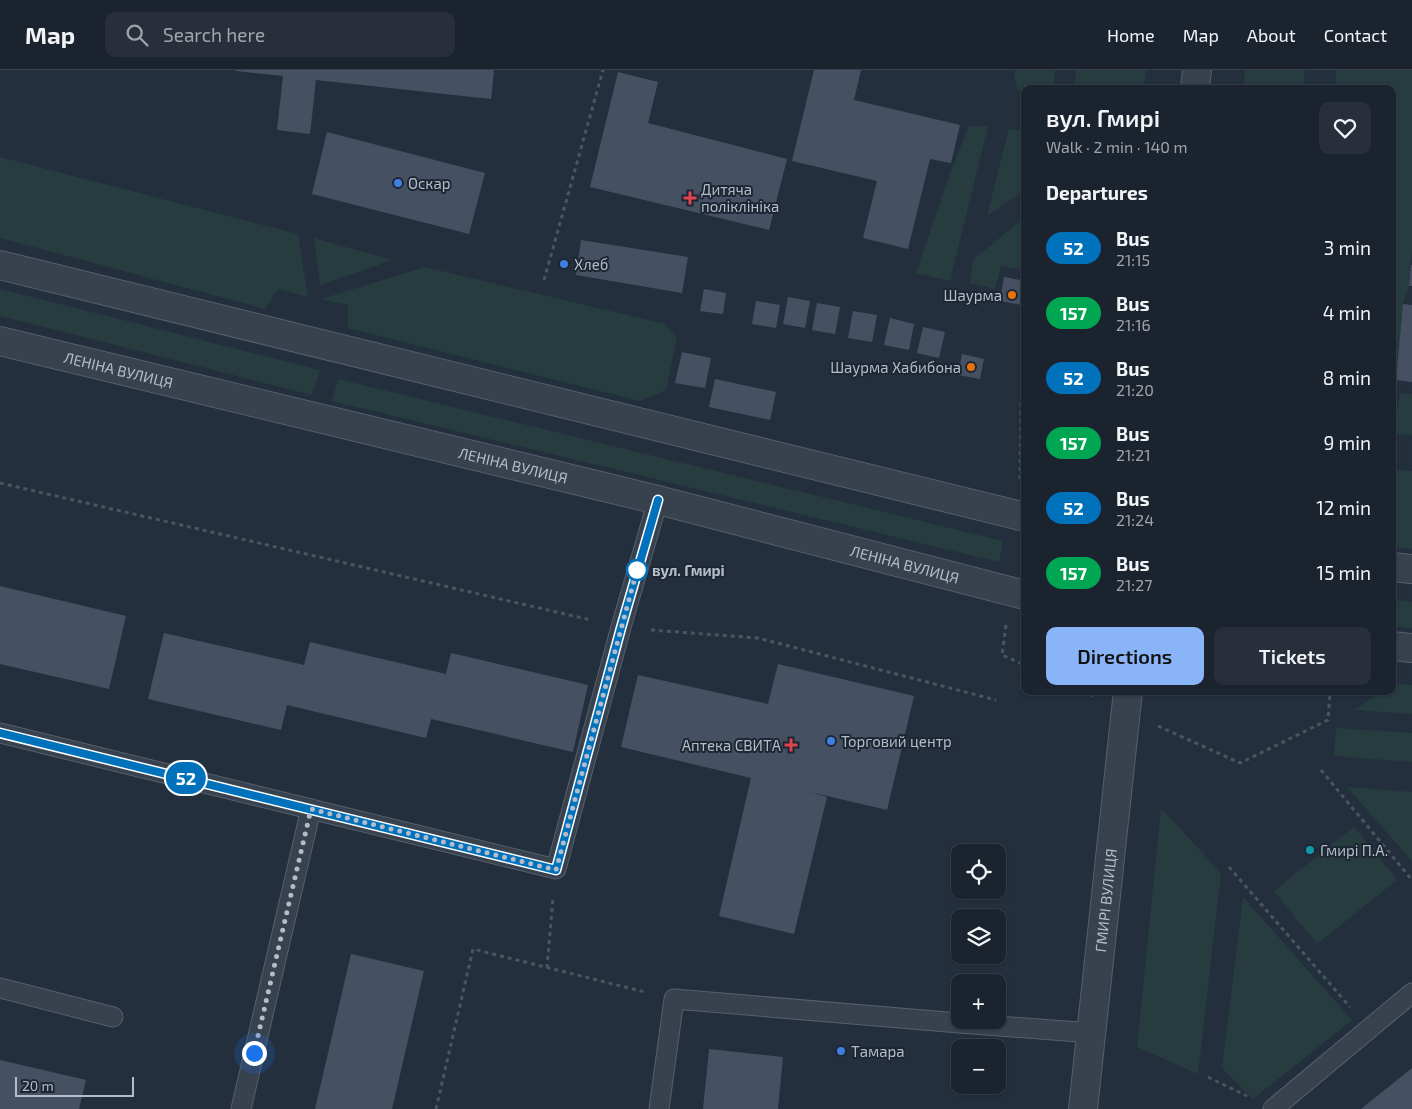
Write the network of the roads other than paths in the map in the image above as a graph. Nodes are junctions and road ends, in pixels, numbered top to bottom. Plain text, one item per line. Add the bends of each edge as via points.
1 (1197, 70) edge
2 (1195, 85) edge
3 (0, 265) edge
4 (0, 341) edge
5 (658, 500) junction
6 (1021, 516) edge
7 (1396, 567) edge
8 (1412, 569) edge
9 (1021, 594) edge
10 (1396, 646) edge
11 (1412, 648) edge
12 (1128, 695) edge
13 (0, 733) edge
14 (311, 809) junction
15 (0, 988) edge
16 (1412, 993) edge
17 (113, 1017) dead end
18 (1092, 1033) junction
19 (241, 1109) edge
20 (659, 1109) edge
21 (1083, 1109) edge
22 (1273, 1109) edge

1 - 2 street
3 - 6 street
4 - 5 street, ЛЕНІНА ВУЛИЦЯ
5 - 9 street, ЛЕНІНА ВУЛИЦЯ
5 - 14 lane via 556,870
7 - 8 street
10 - 11 street
12 - 18 street, ГМИРІ ВУЛИЦЯ
13 - 14 lane
14 - 19 lane
15 - 17 lane
16 - 22 lane
18 - 20 lane via 674,999
18 - 21 street, ГМИРІ ВУЛИЦЯ

